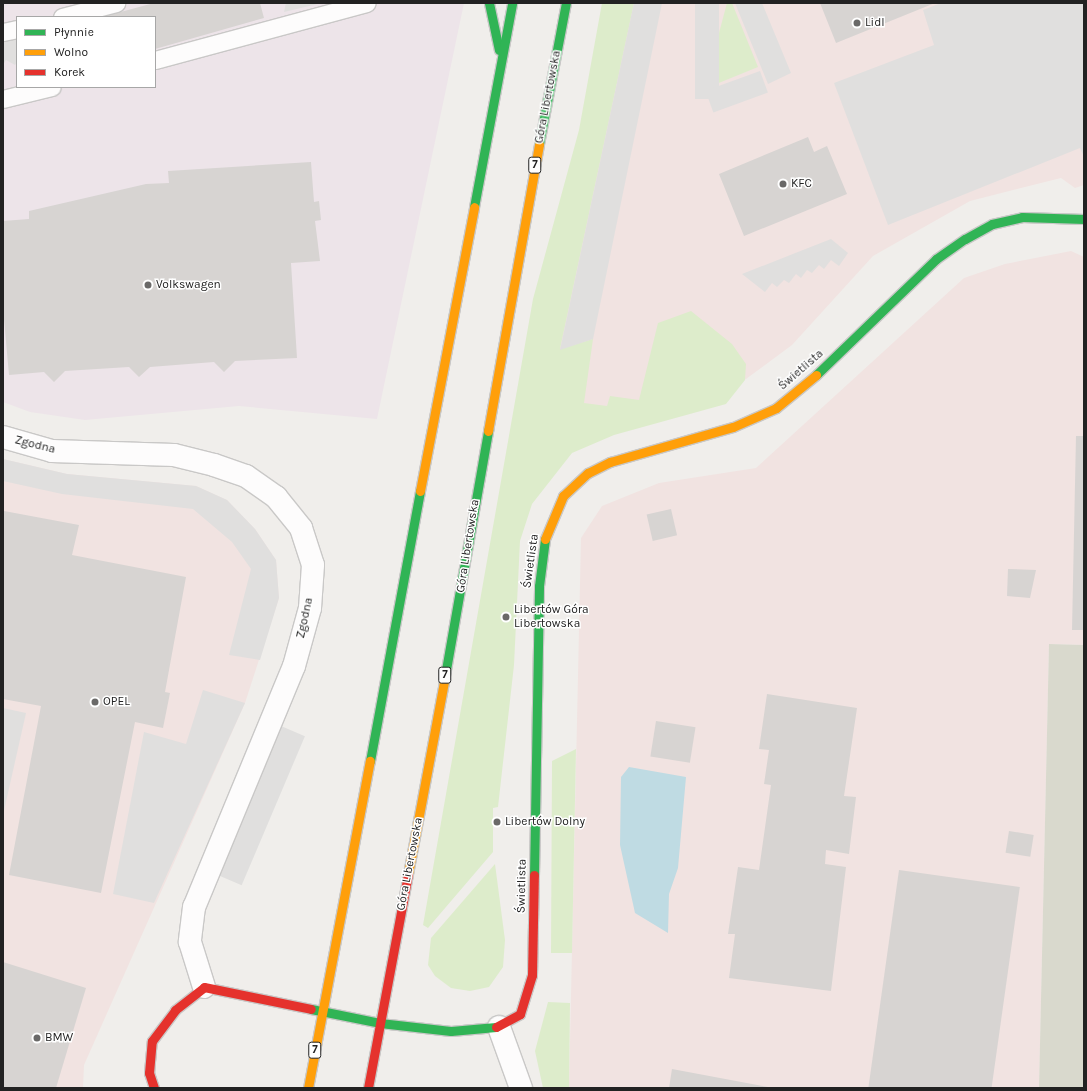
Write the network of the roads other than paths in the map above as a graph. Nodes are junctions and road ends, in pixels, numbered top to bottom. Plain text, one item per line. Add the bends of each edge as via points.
1 (116, 3) edge
2 (366, 3) edge
3 (489, 3) edge
4 (512, 3) edge
5 (566, 3) edge
6 (66, 16) edge
7 (16, 29) edge
8 (3, 32) edge
9 (501, 59) junction
10 (156, 60) edge
11 (48, 88) edge
12 (3, 99) edge
13 (1084, 219) edge
14 (3, 437) edge
15 (204, 987) junction
16 (322, 1012) junction
17 (380, 1023) junction
18 (499, 1027) junction
19 (154, 1088) edge
20 (308, 1088) edge
21 (368, 1088) edge
22 (521, 1088) edge

1 - 6 lane
2 - 10 lane
3 - 9 main road
4 - 9 main road, 7
5 - 17 main road, Góra Libertowska / 7
7 - 8 lane
9 - 16 main road, 7
11 - 12 lane
13 - 18 main road, Świetlista via 1022,217 992,224 936,259 823,369 776,408 733,427 610,462 588,473 563,496 544,542 539,586 532,975 520,1014
14 - 15 street, Zgodna via 52,451 174,455 214,466 246,476 276,497 301,528 313,565 310,608 294,666 194,907 190,942
15 - 16 main road
15 - 19 main road via 174,1010 152,1041 150,1073
16 - 17 main road, Świetlista
16 - 20 main road, 7
17 - 18 main road, Świetlista via 465,1032
17 - 21 main road, Góra Libertowska / 7
18 - 22 street

